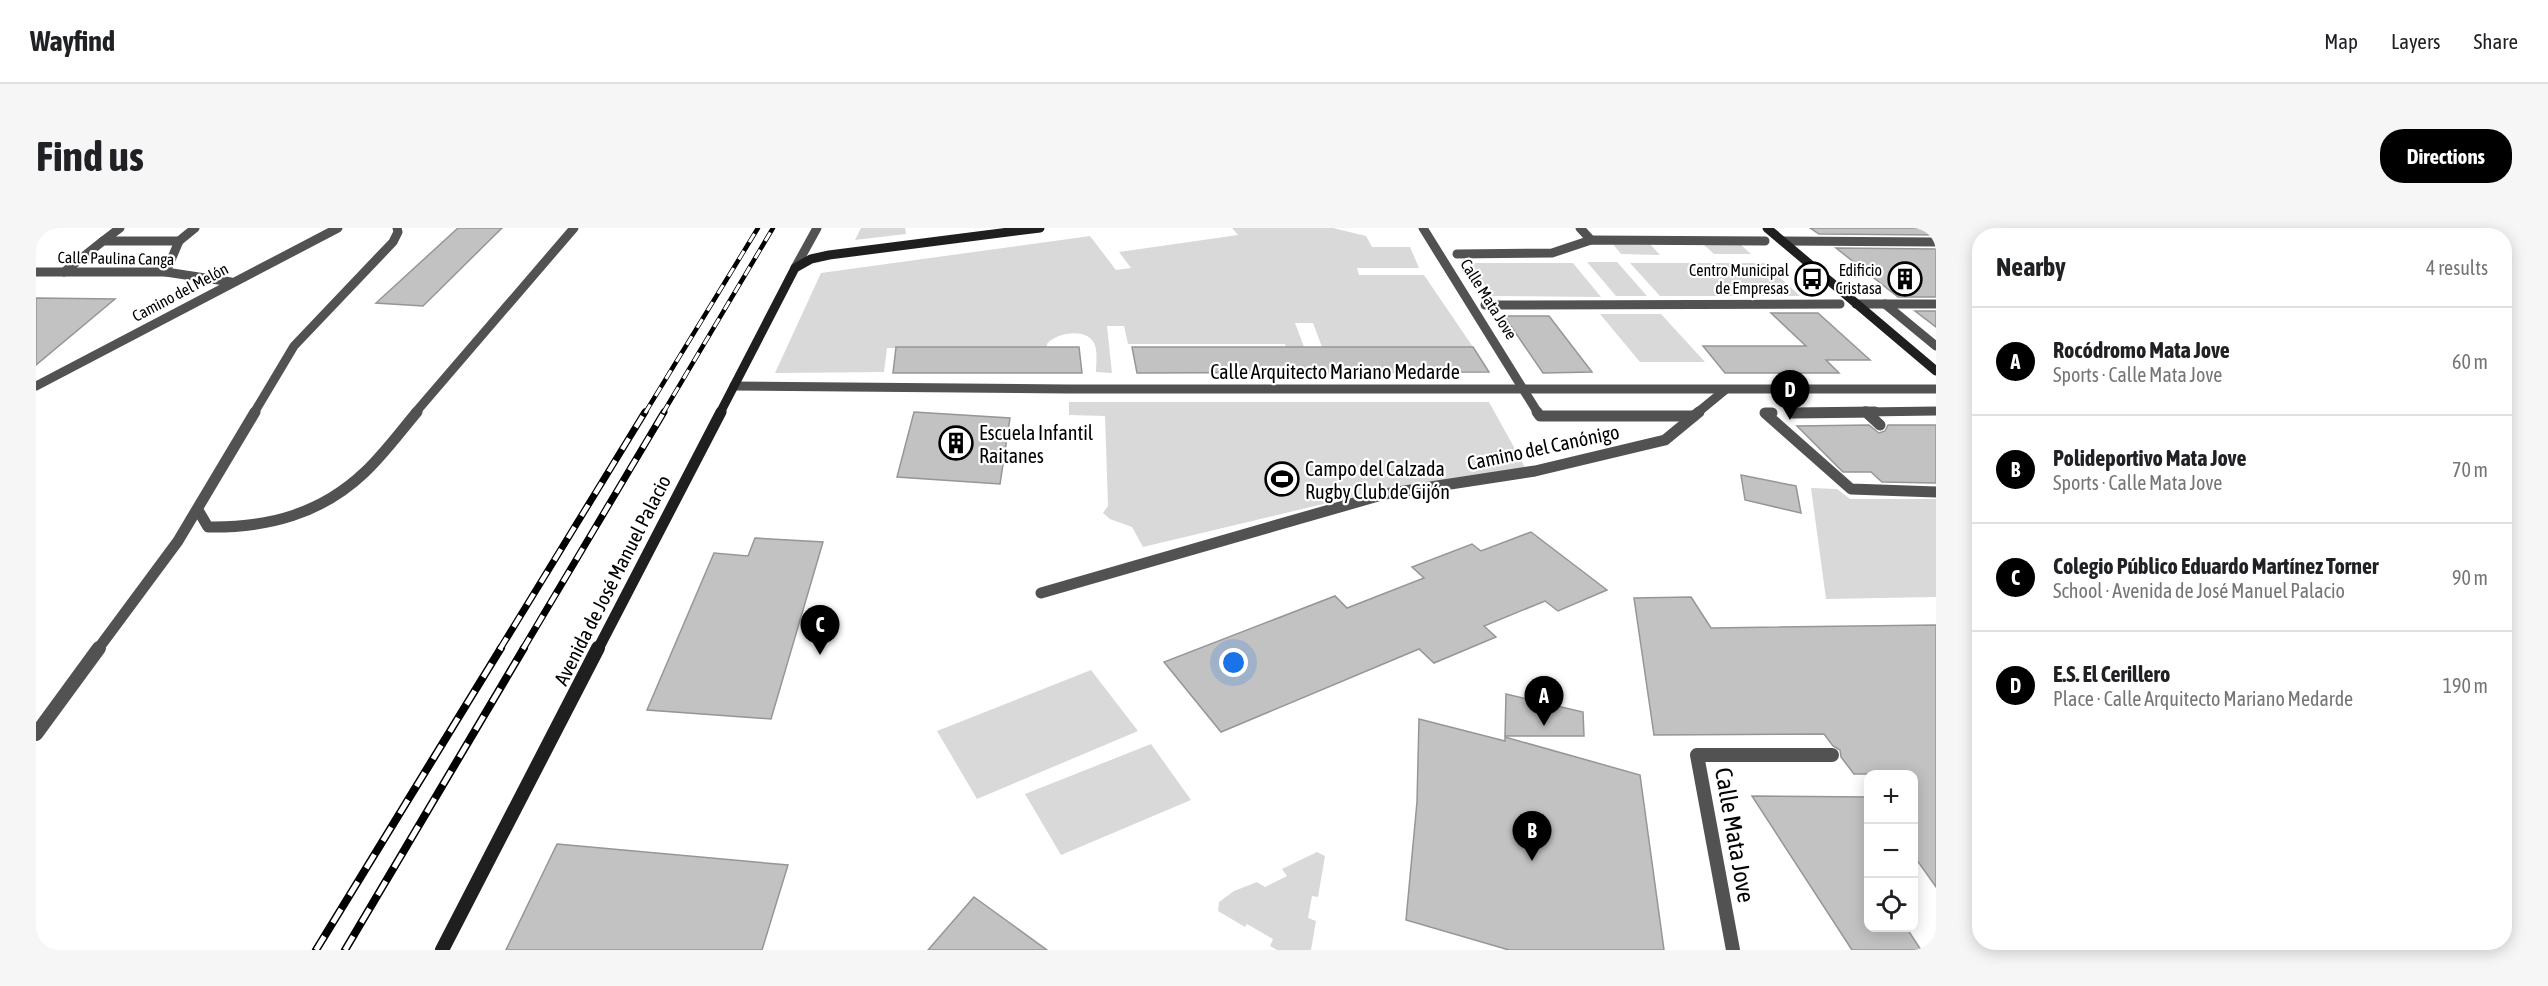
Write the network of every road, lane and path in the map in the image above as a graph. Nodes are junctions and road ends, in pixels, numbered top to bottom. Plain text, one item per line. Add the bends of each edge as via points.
1 (120, 228) edge
2 (195, 228) edge
3 (339, 228) edge
4 (397, 228) edge
5 (574, 228) edge
6 (817, 228) edge
7 (1040, 228) edge
8 (1423, 228) edge
9 (1580, 228) edge
10 (1767, 228) edge
11 (1591, 240) junction
12 (103, 241) junction
13 (179, 241) junction
14 (1766, 241) dead end
15 (1783, 241) junction
16 (1936, 242) edge
17 (1457, 254) dead end
18 (795, 268) junction
19 (36, 272) edge
20 (64, 272) junction
21 (166, 272) junction
22 (231, 282) junction
23 (1840, 304) dead end
24 (1856, 304) junction
25 (1885, 304) junction
26 (1936, 304) edge
27 (1485, 305) dead end
28 (1936, 346) edge
29 (1936, 372) edge
30 (36, 386) edge
31 (734, 386) junction
32 (1936, 388) edge
33 (1523, 389) junction
34 (1725, 390) junction
35 (1865, 411) junction
36 (1793, 412) dead end
37 (1772, 413) dead end
38 (1934, 413) edge
39 (1694, 416) junction
40 (1880, 425) dead end
41 (1936, 492) edge
42 (198, 510) junction
43 (1041, 593) dead end
44 (36, 734) edge
45 (1832, 755) dead end
46 (442, 950) edge
47 (1733, 950) edge

1 - 12 street
2 - 13 street
3 - 22 street, Camino del Melón
4 - 42 street via 393,243 294,346
5 - 42 street via 349,487 316,509 276,523 208,527
6 - 18 street, Avenida de José Manuel Palacio
7 - 18 street via 829,255
8 - 33 street, Calle Mata Jove
9 - 11 street
10 - 15 street
11 - 14 street
11 - 17 street via 1552,253
12 - 13 street
12 - 20 street
13 - 21 street
15 - 16 street
15 - 24 street
18 - 31 street, Avenida de José Manuel Palacio
19 - 20 street, Calle Paulina Canga
20 - 21 street, Calle Paulina Canga
21 - 22 street, Calle Paulina Canga
22 - 30 street, Camino del Melón
23 - 27 street
24 - 25 street
24 - 29 street
25 - 26 street
25 - 28 street
31 - 33 street, Calle Arquitecto Mariano Medarde
31 - 46 street, Avenida de José Manuel Palacio
32 - 34 street, Calle Arquitecto Mariano Medarde
33 - 34 street, Calle Arquitecto Mariano Medarde
33 - 39 street, Calle Mata Jove via 1540,416
34 - 39 street, Camino del Canónigo
35 - 36 street
35 - 38 street
35 - 40 street
37 - 41 street via 1765,413 1851,489
39 - 43 street, Camino del Canónigo via 1665,440 1535,471 1385,494
42 - 44 street
45 - 47 street, Calle Mata Jove via 1697,755

